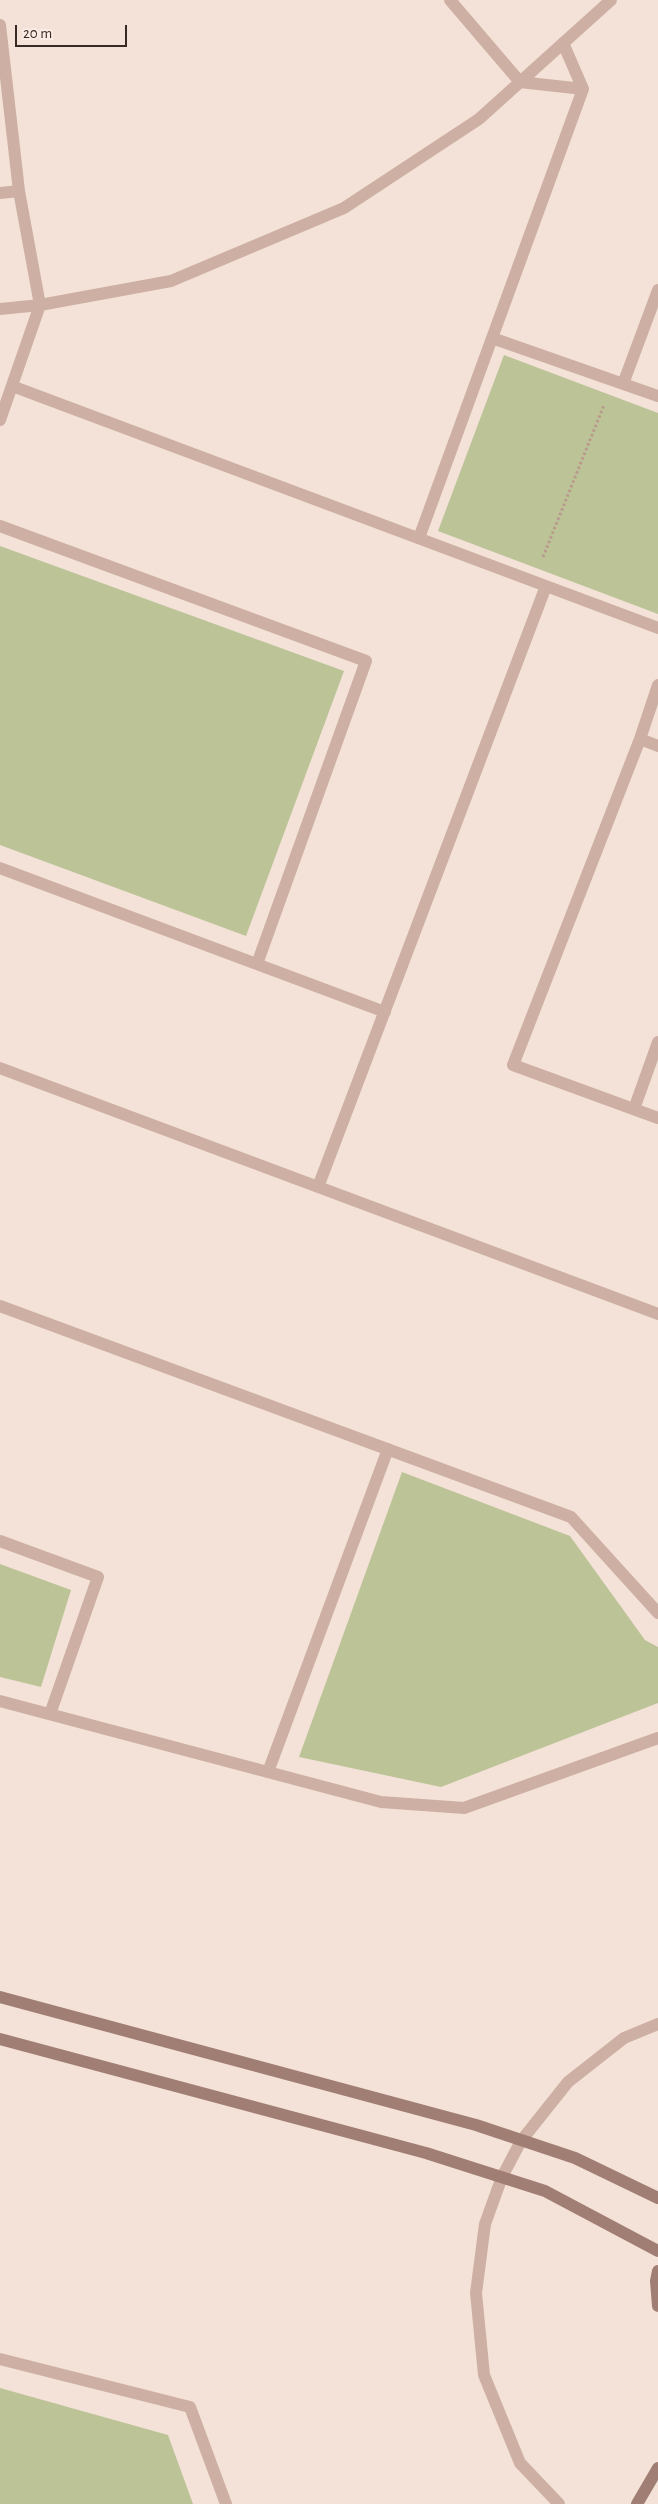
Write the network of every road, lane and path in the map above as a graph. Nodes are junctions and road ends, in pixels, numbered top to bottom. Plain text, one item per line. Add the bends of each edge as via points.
1 (450, 0) edge
2 (611, 0) edge
3 (0, 26) edge
4 (563, 43) junction
5 (520, 82) junction
6 (583, 89) junction
7 (19, 191) junction
8 (0, 193) edge
9 (658, 290) edge
10 (40, 305) junction
11 (0, 309) edge
12 (492, 338) junction
13 (618, 382) junction
14 (12, 386) junction
15 (658, 396) edge
16 (0, 420) edge
17 (0, 526) edge
18 (419, 538) junction
19 (533, 581) junction
20 (546, 586) junction
21 (658, 628) edge
22 (658, 685) edge
23 (640, 739) junction
24 (658, 746) edge
25 (0, 868) edge
26 (257, 964) junction
27 (385, 1012) junction
28 (658, 1042) edge
29 (0, 1068) edge
30 (634, 1109) junction
31 (658, 1118) edge
32 (318, 1187) junction
33 (0, 1306) edge
34 (658, 1314) edge
35 (388, 1449) junction
36 (0, 1541) edge
37 (658, 1613) edge
38 (0, 1701) edge
39 (50, 1714) junction
40 (658, 1738) edge
41 (268, 1772) junction
42 (0, 1997) edge
43 (658, 2024) edge
44 (0, 2039) edge
45 (521, 2141) junction
46 (502, 2177) junction
47 (658, 2198) edge
48 (658, 2251) edge
49 (658, 2271) edge
50 (658, 2306) edge
51 (0, 2359) edge
52 (658, 2468) edge
53 (226, 2504) edge
54 (560, 2504) edge
55 (637, 2504) edge

1 - 5 street
2 - 4 street
3 - 7 street
4 - 5 street
4 - 6 street
5 - 6 street
5 - 10 street via 479,119 344,208 171,281
6 - 12 street
7 - 8 street
7 - 10 street
9 - 13 street
10 - 11 street
10 - 14 street
12 - 13 street
12 - 18 street
13 - 15 street
13 - 19 path
14 - 16 street
14 - 18 street
17 - 26 street via 366,661
18 - 19 street
19 - 20 street
20 - 21 street
20 - 27 street
22 - 23 street
23 - 24 street
23 - 30 street via 514,1065
25 - 26 street
26 - 27 street
27 - 32 street
28 - 30 street
29 - 32 street
30 - 31 street
32 - 34 street
33 - 35 street
35 - 37 street via 571,1517
35 - 41 street
36 - 39 street via 98,1577
38 - 39 street
39 - 41 street
40 - 41 street via 464,1808 381,1802
42 - 45 street via 476,2125
43 - 45 street via 624,2038 568,2082
44 - 46 street via 426,2153
45 - 46 street
45 - 47 street via 575,2158
46 - 48 street via 545,2190
46 - 54 street via 485,2224 476,2293 484,2375 520,2463
49 - 50 street
51 - 53 street via 190,2407
52 - 55 street

